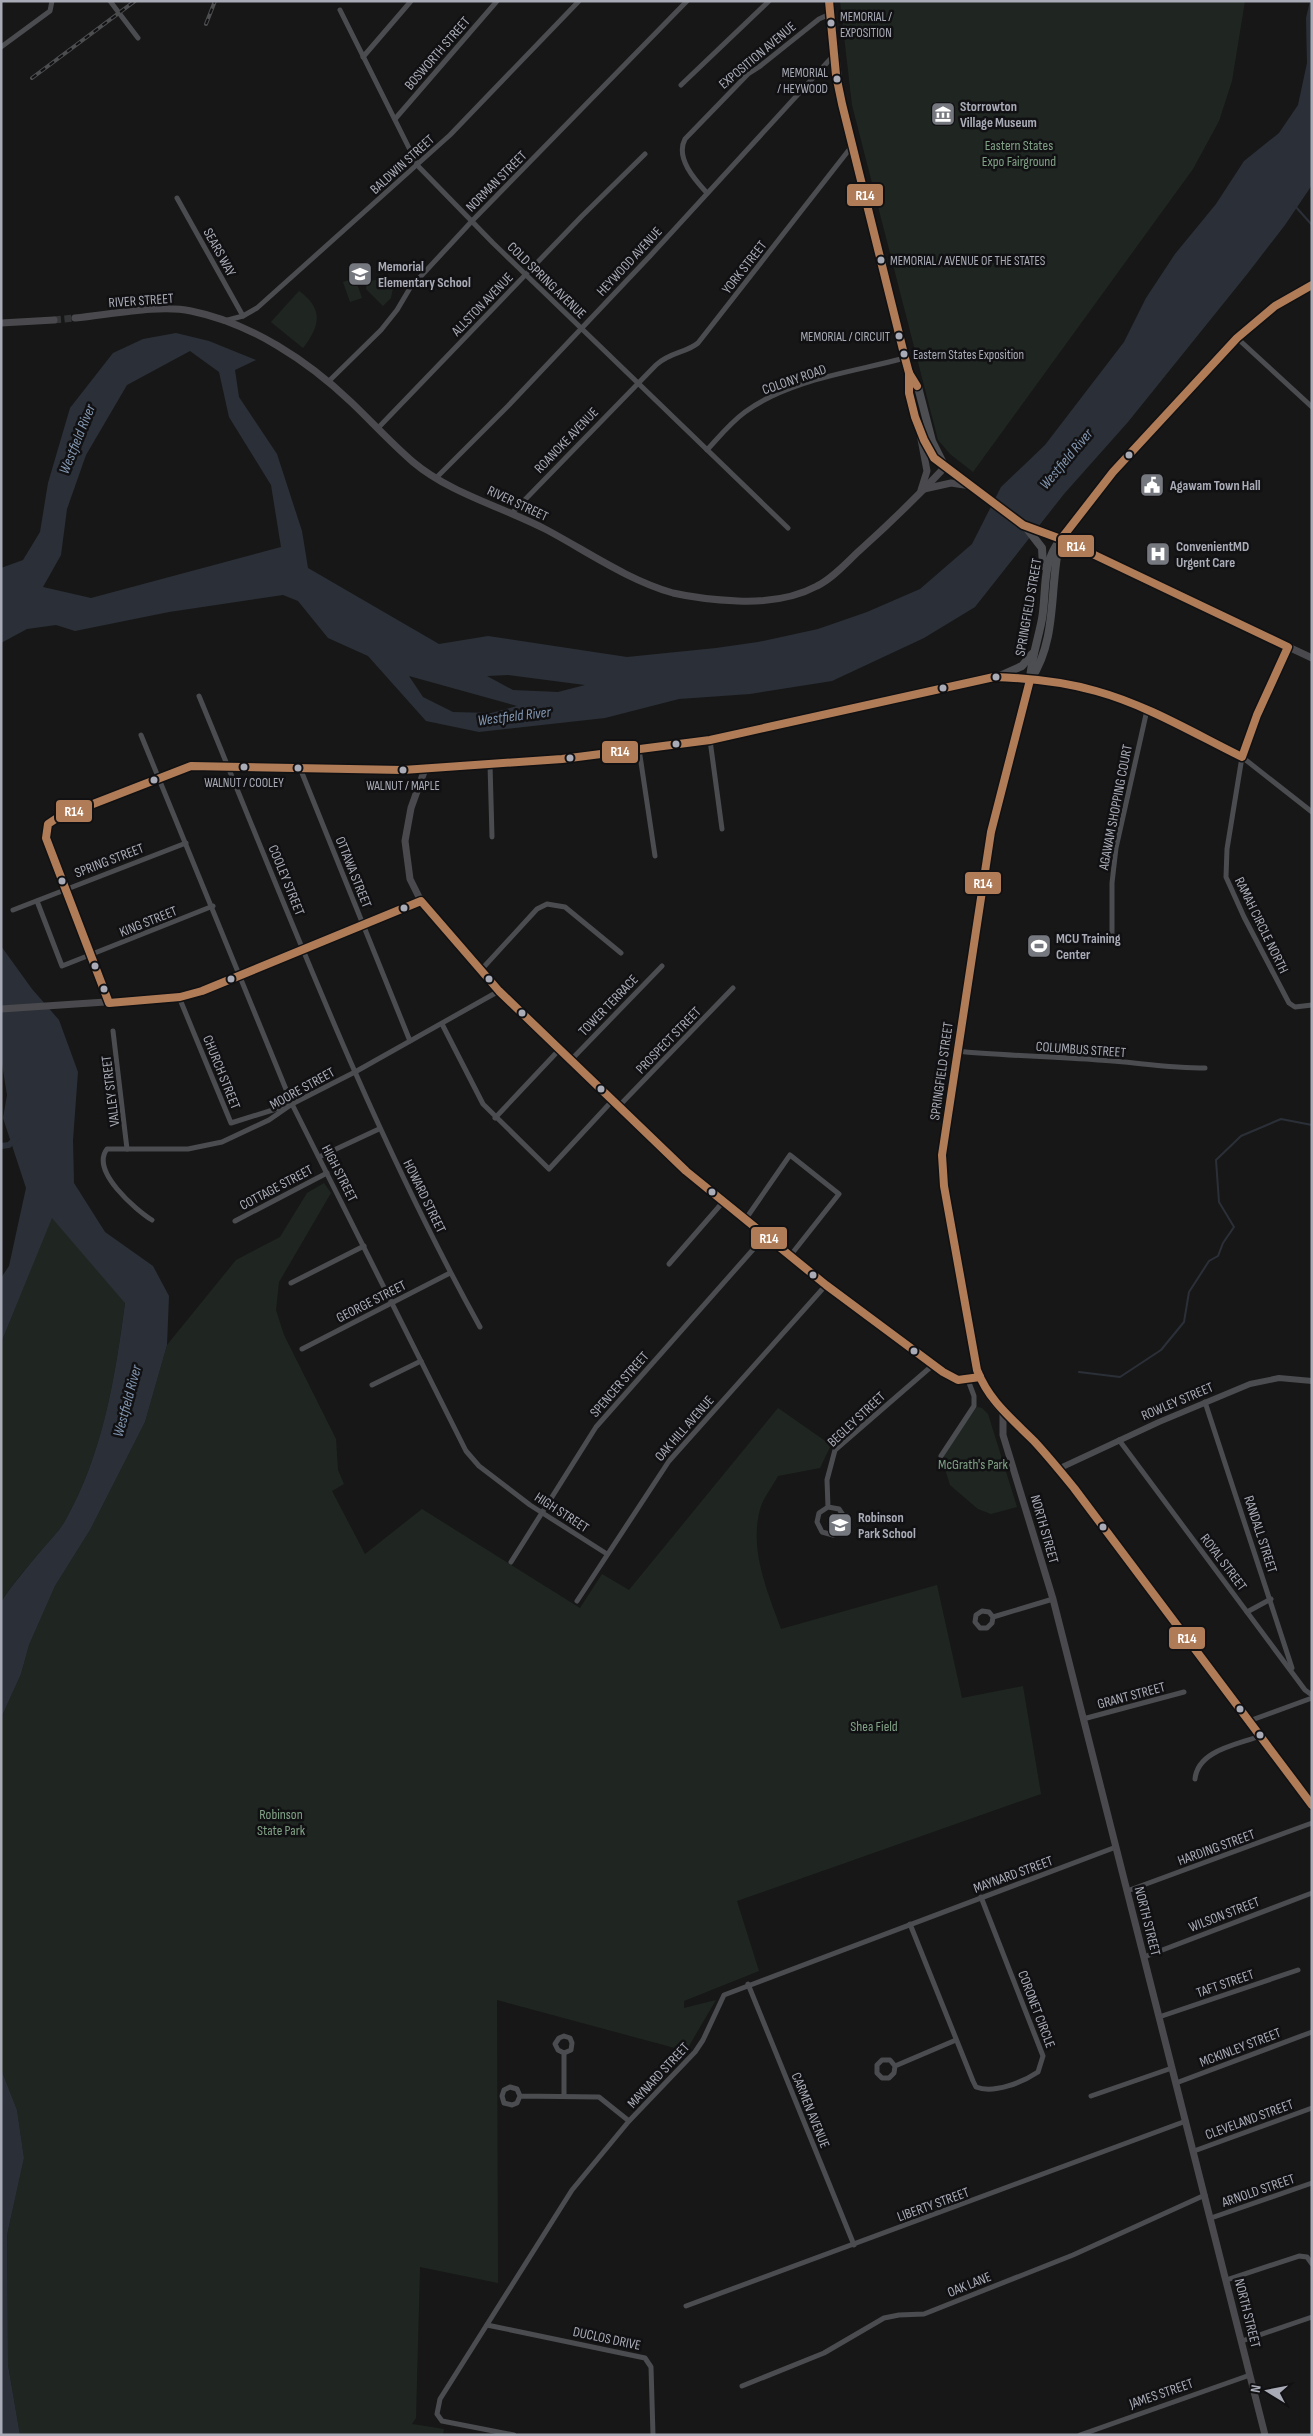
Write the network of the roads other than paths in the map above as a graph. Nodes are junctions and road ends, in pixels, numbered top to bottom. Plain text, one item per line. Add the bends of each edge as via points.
1 (52, 1) edge
2 (110, 1) edge
3 (411, 1) edge
4 (496, 1) edge
5 (580, 1) edge
6 (687, 1) edge
7 (768, 1) edge
8 (829, 1) edge
9 (340, 10) dead end
10 (830, 14) junction
11 (138, 38) dead end
12 (1, 47) edge
13 (834, 55) junction
14 (363, 57) junction
15 (681, 85) dead end
16 (396, 119) junction
17 (852, 146) junction
18 (645, 154) dead end
19 (418, 166) junction
20 (707, 193) junction
21 (177, 198) dead end
22 (472, 221) junction
23 (526, 275) junction
24 (1312, 284) edge
25 (243, 316) junction
26 (76, 318) tunnel mouth
27 (54, 320) tunnel mouth
28 (224, 321) junction
29 (1, 323) edge
30 (581, 328) junction
31 (1237, 338) junction
32 (905, 358) junction
33 (909, 373) junction
34 (328, 382) junction
35 (637, 383) junction
36 (1312, 407) edge
37 (918, 427) junction
38 (378, 428) junction
39 (707, 450) junction
40 (945, 466) junction
41 (436, 478) junction
42 (971, 486) junction
43 (922, 491) junction
44 (512, 513) junction
45 (1023, 525) junction
46 (788, 528) dead end
47 (1060, 538) junction
48 (1044, 580) junction
49 (1288, 647) junction
50 (1034, 650) junction
51 (1312, 658) edge
52 (1000, 676) junction
53 (1030, 680) junction
54 (199, 696) dead end
55 (1147, 710) junction
56 (142, 735) dead end
57 (710, 740) junction
58 (639, 749) junction
59 (1242, 757) junction
60 (490, 764) junction
61 (228, 766) junction
62 (300, 768) junction
63 (425, 769) junction
64 (158, 778) junction
65 (1312, 812) edge
66 (722, 829) dead end
67 (492, 837) dead end
68 (186, 843) junction
69 (655, 856) dead end
70 (66, 889) junction
71 (37, 900) junction
72 (421, 901) junction
73 (213, 906) junction
74 (13, 910) dead end
75 (363, 925) junction
76 (1112, 940) dead end
77 (304, 949) junction
78 (621, 954) dead end
79 (92, 956) junction
80 (662, 966) dead end
81 (481, 970) junction
82 (240, 975) junction
83 (733, 988) dead end
84 (499, 991) junction
85 (179, 997) junction
86 (109, 1003) junction
87 (1312, 1005) edge
88 (1, 1009) edge
89 (442, 1024) junction
90 (113, 1031) dead end
91 (410, 1042) junction
92 (559, 1050) junction
93 (956, 1051) junction
94 (570, 1061) junction
95 (1205, 1068) dead end
96 (355, 1072) junction
97 (612, 1101) junction
98 (292, 1104) junction
99 (618, 1107) junction
100 (495, 1118) junction
101 (380, 1129) junction
102 (127, 1148) junction
103 (319, 1157) junction
104 (327, 1173) junction
105 (723, 1202) junction
106 (152, 1220) dead end
107 (745, 1220) junction
108 (235, 1222) dead end
109 (765, 1236) junction
110 (364, 1246) junction
111 (790, 1256) junction
112 (669, 1264) dead end
113 (450, 1272) junction
114 (291, 1283) dead end
115 (826, 1285) junction
116 (392, 1302) junction
117 (480, 1327) dead end
118 (302, 1349) dead end
119 (421, 1361) junction
120 (933, 1366) junction
121 (980, 1377) junction
122 (968, 1380) junction
123 (1312, 1381) edge
124 (372, 1385) dead end
125 (1205, 1402) junction
126 (1003, 1415) junction
127 (1119, 1440) junction
128 (941, 1456) dead end
129 (1058, 1469) junction
130 (828, 1506) junction
131 (541, 1512) junction
132 (607, 1554) junction
133 (511, 1562) dead end
134 (1053, 1599) junction
135 (1271, 1599) junction
136 (577, 1601) dead end
137 (1247, 1612) junction
138 (992, 1617) dead end
139 (1294, 1674) junction
140 (1184, 1692) dead end
141 (1312, 1697) edge
142 (1083, 1719) junction
143 (1249, 1720) junction
144 (1260, 1736) junction
145 (1195, 1779) dead end
146 (1312, 1805) edge
147 (1312, 1823) edge
148 (1116, 1847) junction
149 (1127, 1891) junction
150 (1312, 1893) edge
151 (981, 1897) junction
152 (910, 1924) junction
153 (1144, 1957) junction
154 (1298, 1970) dead end
155 (748, 1984) junction
156 (1160, 2017) junction
157 (1312, 2032) edge
158 (956, 2040) junction
159 (564, 2053) dead end
160 (895, 2066) dead end
161 (1172, 2068) junction
162 (1176, 2083) junction
163 (520, 2096) dead end
164 (564, 2096) junction
165 (1091, 2096) dead end
166 (1312, 2108) edge
167 (629, 2121) junction
168 (1186, 2121) junction
169 (1194, 2151) junction
170 (1312, 2183) edge
171 (1205, 2195) junction
172 (1210, 2218) junction
173 (854, 2245) junction
174 (1312, 2264) edge
175 (1226, 2280) junction
176 (686, 2306) dead end
177 (1312, 2317) edge
178 (487, 2324) junction
179 (1242, 2341) junction
180 (1250, 2374) junction
181 (742, 2386) dead end
182 (514, 2435) edge
183 (653, 2435) edge
184 (1080, 2435) edge
185 (1265, 2435) edge

1 - 12 street via 50,11
2 - 11 street
3 - 14 street
4 - 16 street, BOSWORTH STREET
5 - 19 street, BALDWIN STREET
6 - 22 street, NORMAN STREET
7 - 15 street
8 - 10 main road
9 - 14 street, COLD SPRING AVENUE
10 - 13 main road
10 - 20 street, EXPOSITION AVENUE via 748,74 685,139 681,146 687,166
13 - 17 main road
13 - 20 street, HEYWOOD AVENUE
14 - 16 street, COLD SPRING AVENUE
16 - 19 street, COLD SPRING AVENUE
17 - 32 main road
17 - 35 street, YORK STREET via 698,343 666,356
18 - 23 street, ALLSTON AVENUE
19 - 22 street, COLD SPRING AVENUE
19 - 25 street, BALDWIN STREET via 257,308
20 - 30 street, HEYWOOD AVENUE
21 - 25 street, SEARS WAY
22 - 23 street, COLD SPRING AVENUE
22 - 34 street, NORMAN STREET via 412,284 381,330
23 - 30 street, COLD SPRING AVENUE
23 - 38 street, ALLSTON AVENUE
24 - 31 main road via 1270,310
25 - 28 street, BALDWIN STREET
26 - 28 main road, RIVER STREET via 181,310
27 - 29 main road
28 - 34 main road, RIVER STREET via 288,352
30 - 35 street, COLD SPRING AVENUE
30 - 41 street, HEYWOOD AVENUE
31 - 36 street
31 - 47 main road via 1113,472
32 - 33 main road
32 - 39 street, COLONY ROAD via 774,396 737,418
33 - 37 main road via 908,386
33 - 40 main road via 918,387 932,441
34 - 38 main road, RIVER STREET
35 - 39 street, COLD SPRING AVENUE
35 - 44 street, ROANOKE AVENUE
37 - 40 main road via 928,450
37 - 43 main road via 927,471
38 - 41 main road, RIVER STREET via 407,457
39 - 46 street, COLD SPRING AVENUE
40 - 42 main road
40 - 43 main road, RIVER STREET
41 - 44 main road, RIVER STREET
42 - 43 main road via 951,482
42 - 45 main road
43 - 44 main road, RIVER STREET via 824,582 790,597 756,601 699,598 659,588
45 - 47 main road
45 - 48 main road via 1036,539 1044,555
47 - 48 main road, SPRINGFIELD STREET via 1051,550
47 - 49 main road
47 - 53 main road, SPRINGFIELD STREET via 1053,577 1052,613 1038,668
48 - 50 main road, SPRINGFIELD STREET via 1044,606
49 - 51 main road
49 - 59 street via 1257,714
50 - 52 main road via 1026,662
50 - 53 main road, SPRINGFIELD STREET
52 - 53 main road
52 - 57 main road
53 - 55 street via 1096,691
53 - 93 main road, SPRINGFIELD STREET via 991,832
54 - 61 street, COOLEY STREET
55 - 59 street
55 - 76 street, AGAWAM SHOPPING COURT via 1116,848
56 - 64 street, HIGH STREET
57 - 58 main road
57 - 66 street
58 - 60 main road
58 - 69 street
59 - 65 street
59 - 87 street, RAMAH CIRCLE NORTH via 1227,848 1226,877 1283,994 1295,1007
60 - 63 main road
60 - 67 street
61 - 62 street
61 - 64 street via 190,766
61 - 77 street, COOLEY STREET
62 - 63 street
62 - 75 street, OTTAWA STREET
63 - 72 main road via 411,808 405,841 410,879
64 - 68 street, HIGH STREET
64 - 70 street via 57,818 47,827 47,842
68 - 70 street, SPRING STREET
68 - 73 street, HIGH STREET
70 - 71 street, SPRING STREET
70 - 79 street
71 - 74 street, SPRING STREET
71 - 79 street, KING STREET via 62,966
72 - 75 main road
72 - 81 main road
73 - 79 street, KING STREET
73 - 82 street, HIGH STREET
75 - 77 main road
75 - 91 street, OTTAWA STREET
77 - 82 main road
77 - 96 street, COOLEY STREET
78 - 81 street via 565,906 547,904 537,909
79 - 86 street
80 - 94 street, TOWER TERRACE
81 - 84 main road
82 - 85 main road
82 - 98 street, HIGH STREET
83 - 99 street, PROSPECT STREET
84 - 89 street, MOORE STREET
84 - 92 main road
85 - 86 main road
85 - 98 street, CHURCH STREET via 231,1123
86 - 88 main road
89 - 91 street, MOORE STREET
89 - 100 street via 478,1095
90 - 102 street, VALLEY STREET
91 - 96 street, MOORE STREET
92 - 94 main road
92 - 100 street
93 - 95 street, COLUMBUS STREET
93 - 121 main road, SPRINGFIELD STREET via 942,1168
94 - 97 main road
96 - 98 street, MOORE STREET
96 - 101 street, HOWARD STREET
97 - 99 main road
97 - 100 street via 548,1169
98 - 102 street, MOORE STREET via 269,1120 214,1145 188,1149
98 - 103 street, HIGH STREET
99 - 105 main road
101 - 103 street
101 - 113 street, HOWARD STREET
102 - 106 street, MOORE STREET via 108,1149 104,1156 106,1168 114,1184 133,1207
103 - 104 street, HIGH STREET
104 - 108 street, COTTAGE STREET
104 - 110 street, HIGH STREET
105 - 107 main road
105 - 112 street
107 - 109 main road
107 - 111 street via 790,1155 839,1194
109 - 111 main road
109 - 131 street, SPENCER STREET via 605,1415
110 - 114 street
110 - 116 street, HIGH STREET
111 - 115 main road
113 - 116 street, GEORGE STREET
113 - 117 street, HOWARD STREET
115 - 120 main road
115 - 132 street, OAK HILL AVENUE via 669,1461
116 - 118 street, GEORGE STREET
116 - 119 street, HIGH STREET
119 - 124 street
119 - 131 street, HIGH STREET via 471,1459
120 - 122 main road via 949,1377
120 - 130 street, BEGLEY STREET via 835,1450 827,1480
121 - 122 main road
121 - 126 main road, SPRINGFIELD STREET
122 - 128 street via 974,1406
123 - 125 street, ROWLEY STREET via 1266,1380
125 - 127 street, ROWLEY STREET
125 - 135 street, RANDALL STREET
126 - 129 main road, SPRINGFIELD STREET via 1041,1448
126 - 134 main road, NORTH STREET via 1003,1435
127 - 129 street, ROWLEY STREET
127 - 137 street, ROYAL STREET
129 - 143 main road, SPRINGFIELD STREET
130 - 130 street, BEGLEY STREET via 839,1508 846,1518 843,1529 833,1535 822,1532 817,1523 819,1513
131 - 132 street, HIGH STREET
131 - 133 street, SPENCER STREET
132 - 136 street, OAK HILL AVENUE
134 - 138 street
134 - 142 main road, NORTH STREET
135 - 137 street
135 - 139 street, RANDALL STREET
137 - 139 street, ROYAL STREET
139 - 141 street, ROYAL STREET
140 - 142 street, GRANT STREET
141 - 143 street
142 - 148 main road, NORTH STREET
143 - 144 main road, SPRINGFIELD STREET
144 - 145 street via 1205,1758 1196,1769
144 - 146 main road, SPRINGFIELD STREET
147 - 149 street, HARDING STREET
148 - 149 main road, NORTH STREET
148 - 151 street, MAYNARD STREET
149 - 153 main road, NORTH STREET
150 - 153 street, WILSON STREET
151 - 152 street, MAYNARD STREET
151 - 158 street, CORONET CIRCLE via 1044,2060 1034,2075 996,2088 982,2089 976,2087
152 - 155 street, MAYNARD STREET
152 - 158 street, CORONET CIRCLE
153 - 156 main road, NORTH STREET
154 - 156 street, TAFT STREET
155 - 167 street, MAYNARD STREET via 724,1995 699,2047
155 - 173 street, CARMEN AVENUE
156 - 161 main road, NORTH STREET
157 - 162 street, MCKINLEY STREET
158 - 160 street
159 - 164 street
161 - 162 main road, NORTH STREET
161 - 165 street
162 - 168 main road, NORTH STREET
163 - 164 street
164 - 167 street via 599,2097
166 - 169 street, CLEVELAND STREET
167 - 178 street, MAYNARD STREET via 572,2190
168 - 169 main road, NORTH STREET
168 - 173 street, LIBERTY STREET
169 - 171 main road, NORTH STREET
170 - 172 street, ARNOLD STREET
171 - 172 main road, NORTH STREET
171 - 181 street, OAK LANE via 1073,2255 924,2314 884,2318 824,2354
172 - 175 main road, NORTH STREET
173 - 176 street, LIBERTY STREET
174 - 175 street via 1307,2257 1300,2256
175 - 179 main road, NORTH STREET
177 - 179 street
178 - 182 street, MAYNARD STREET via 440,2399 438,2414 442,2421
178 - 183 street, DUCLOS DRIVE via 645,2358 651,2367
179 - 180 main road, NORTH STREET
180 - 184 street, JAMES STREET
180 - 185 main road, NORTH STREET

